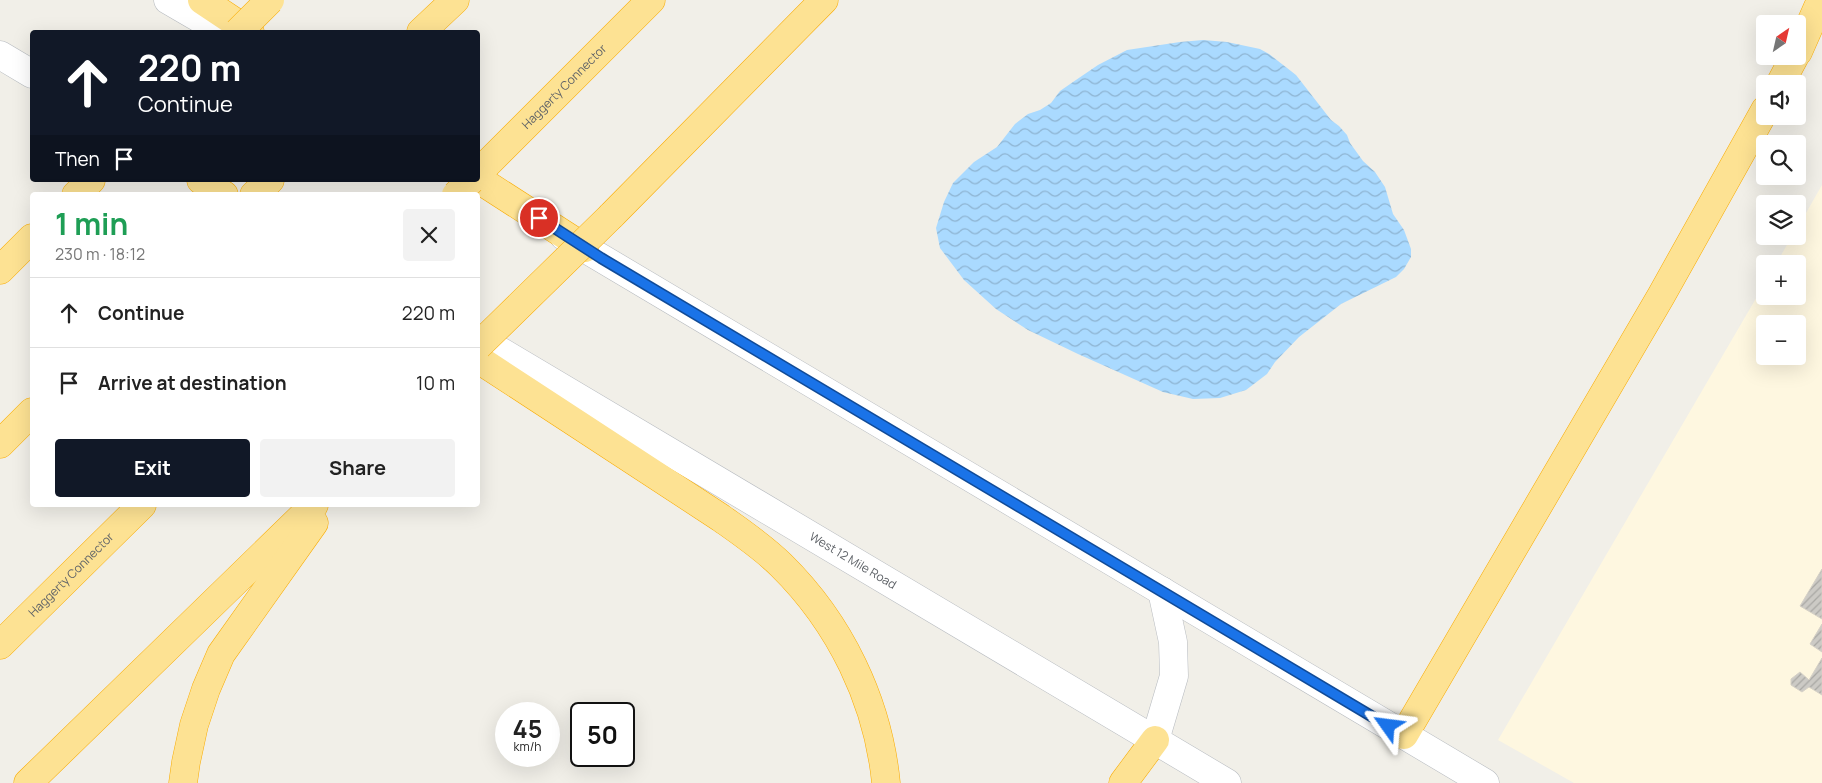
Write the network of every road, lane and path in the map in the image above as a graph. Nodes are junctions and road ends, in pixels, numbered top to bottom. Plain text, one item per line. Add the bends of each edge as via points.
1 (168, 0) edge
2 (202, 0) edge
3 (270, 0) edge
4 (455, 0) edge
5 (651, 0) edge
6 (824, 0) edge
7 (1821, 0) edge
8 (220, 30) edge
9 (240, 30) edge
10 (247, 30) edge
11 (423, 30) edge
12 (1806, 34) edge
13 (0, 55) edge
14 (30, 73) edge
15 (1757, 125) edge
16 (480, 172) edge
17 (480, 180) edge
18 (204, 182) edge
19 (213, 182) edge
20 (268, 182) edge
21 (469, 182) edge
22 (474, 182) edge
23 (219, 192) edge
24 (231, 192) edge
25 (257, 192) edge
26 (459, 192) edge
27 (30, 240) edge
28 (585, 248) junction
29 (0, 270) edge
30 (480, 339) edge
31 (480, 344) edge
32 (480, 360) edge
33 (30, 414) edge
34 (0, 444) edge
35 (140, 507) edge
36 (312, 507) edge
37 (326, 507) edge
38 (1162, 591) junction
39 (0, 645) edge
40 (1404, 735) junction
41 (1155, 740) junction
42 (28, 783) edge
43 (183, 783) edge
44 (886, 783) edge
45 (1122, 783) edge
46 (1227, 783) edge
47 (1485, 783) edge

1 - 8 main road
2 - 10 highway
3 - 9 highway, bridge
4 - 11 highway
5 - 16 highway, Haggerty Connector
6 - 31 highway, bridge
7 - 12 highway
13 - 14 main road
15 - 40 highway via 1661,296
17 - 28 highway
18 - 23 highway
19 - 24 main road
20 - 25 highway
21 - 26 highway, bridge
22 - 28 main road
27 - 29 highway
28 - 38 main road
30 - 41 main road, West 12 Mile Road
32 - 44 highway via 721,518 781,565 824,616 849,656 876,726
33 - 34 highway
35 - 39 highway, Haggerty Connector
36 - 42 highway
37 - 43 highway via 222,654 194,724
38 - 40 main road
38 - 41 main road via 1173,642 1174,676
40 - 47 main road
41 - 45 highway
41 - 46 main road, West 12 Mile Road

